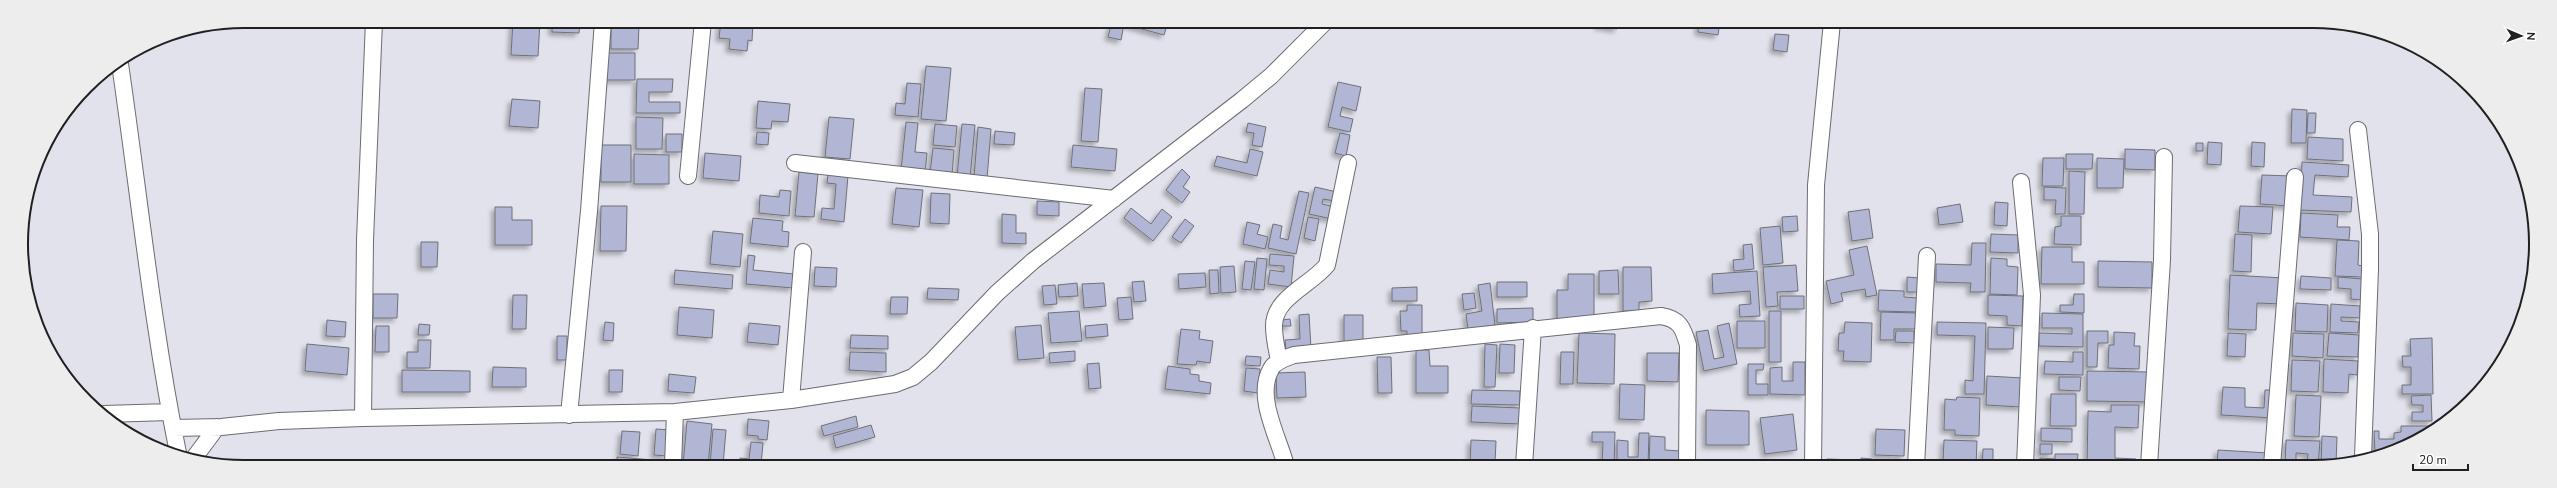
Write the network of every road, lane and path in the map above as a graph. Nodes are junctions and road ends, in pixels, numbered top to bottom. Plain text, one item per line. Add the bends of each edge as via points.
1 (374, 28) edge
2 (602, 28) edge
3 (702, 28) edge
4 (1319, 28) edge
5 (1831, 28) edge
6 (120, 67) edge
7 (2358, 130) dead end
8 (2164, 157) dead end
9 (795, 163) dead end
10 (1348, 163) dead end
11 (688, 176) dead end
12 (2296, 177) dead end
13 (2021, 182) dead end
14 (1114, 199) junction
15 (803, 252) dead end
16 (1927, 256) dead end
17 (1533, 328) junction
18 (1279, 361) junction
19 (791, 400) junction
20 (675, 412) junction
21 (113, 415) edge
22 (569, 415) junction
23 (363, 418) junction
24 (172, 420) junction
25 (217, 427) junction
26 (178, 450) edge
27 (2363, 454) edge
28 (196, 455) edge
29 (673, 460) edge
30 (1284, 460) edge
31 (1524, 460) edge
32 (1687, 460) edge
33 (1813, 460) edge
34 (1916, 460) edge
35 (2026, 460) edge
36 (2149, 460) edge
37 (2272, 460) edge

1 - 23 street via 365,247
2 - 22 street via 589,211
3 - 11 street
4 - 14 street via 1271,76
5 - 33 street via 1816,185
6 - 24 street via 149,287
7 - 27 street via 2370,255
8 - 36 street via 2162,260
9 - 14 street
10 - 18 street via 1327,264 1318,276 1285,302 1275,318
12 - 37 street
13 - 35 street via 2032,295
14 - 19 street via 1033,261 997,293 913,377 895,384
15 - 19 street
16 - 34 street
17 - 18 street via 1294,355
17 - 31 street
17 - 32 street via 1661,316 1678,321 1684,330 1688,345
18 - 30 street via 1271,369 1266,401
19 - 20 street
20 - 22 street
20 - 29 street
21 - 24 street
22 - 23 street
23 - 25 street via 279,421
24 - 25 street
24 - 26 street
25 - 28 street

